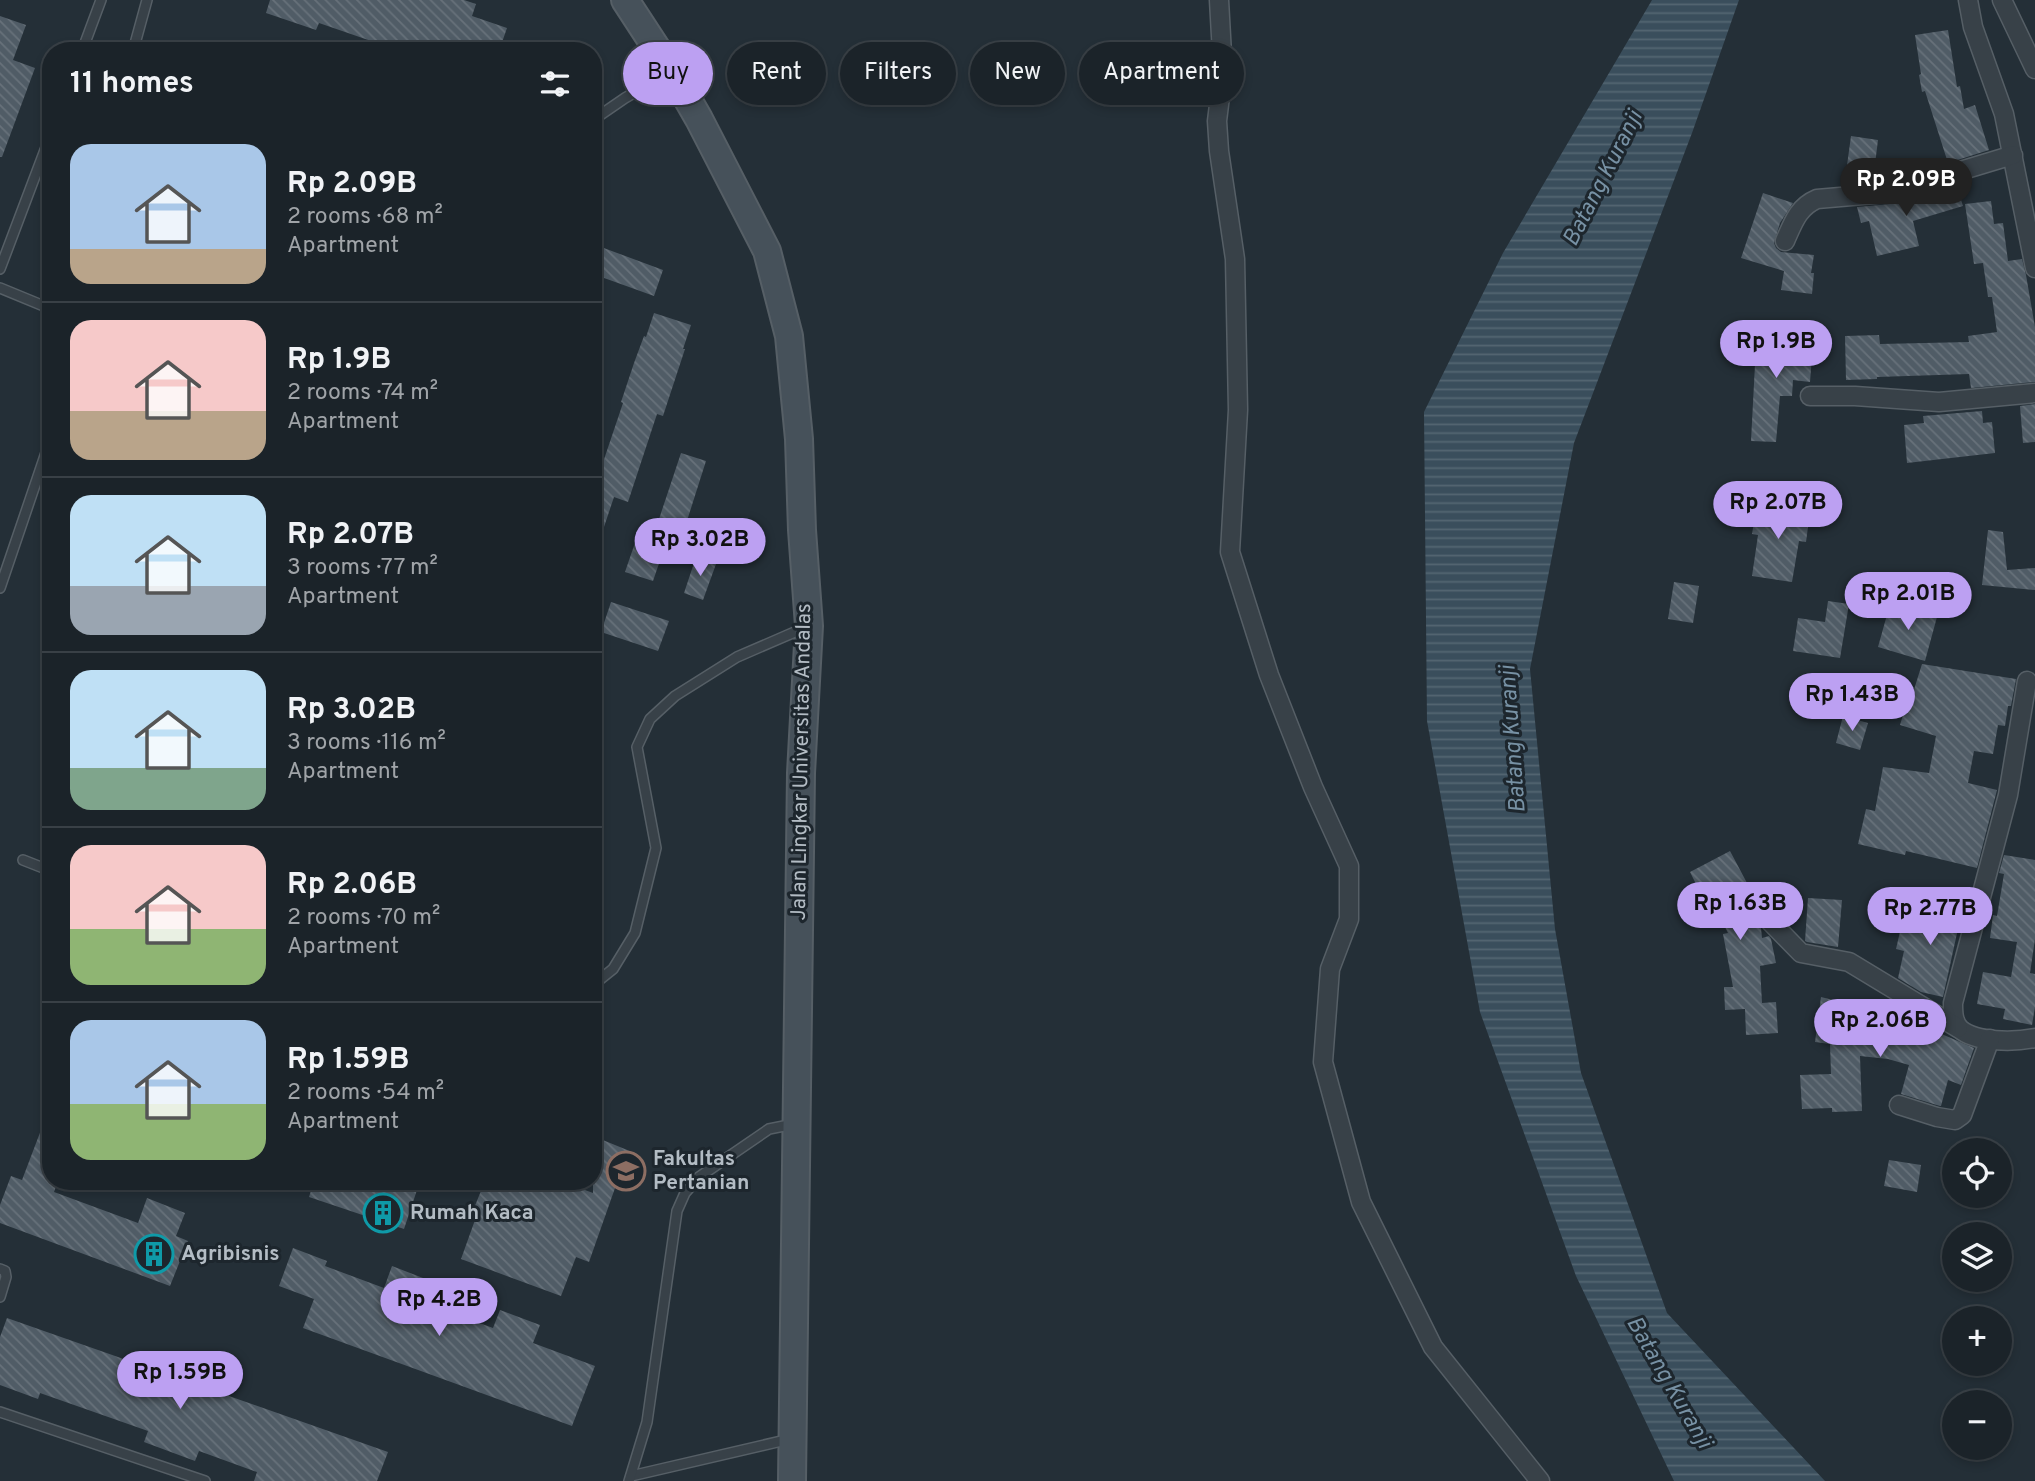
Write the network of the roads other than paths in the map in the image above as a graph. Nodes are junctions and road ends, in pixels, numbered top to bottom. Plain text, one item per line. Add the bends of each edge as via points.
1 (101, 0) edge
2 (147, 0) edge
3 (625, 0) edge
4 (1219, 0) edge
5 (1968, 0) edge
6 (2002, 0) edge
7 (85, 42) edge
8 (135, 42) edge
9 (652, 42) edge
10 (2035, 69) edge
11 (623, 99) edge
12 (691, 105) edge
13 (602, 114) edge
14 (2013, 155) junction
15 (42, 158) edge
16 (1785, 241) dead end
17 (2035, 268) edge
18 (0, 269) edge
19 (0, 288) edge
20 (42, 305) edge
21 (2035, 394) edge
22 (1810, 396) dead end
23 (42, 464) edge
24 (0, 588) edge
25 (808, 626) junction
26 (2027, 681) dead end
27 (23, 860) dead end
28 (42, 867) edge
29 (1758, 909) dead end
30 (602, 978) edge
31 (1958, 1028) junction
32 (2035, 1038) edge
33 (1990, 1039) junction
34 (1899, 1105) dead end
35 (796, 1124) junction
36 (0, 1269) edge
37 (0, 1297) edge
38 (0, 1412) edge
39 (791, 1438) junction
40 (630, 1478) edge
41 (205, 1481) edge
42 (792, 1481) edge
43 (1540, 1481) edge

1 - 7 lane
2 - 8 lane
3 - 9 street, Jalan Lingkar Universitas Andalas
4 - 43 street via 1223,72 1217,121 1235,259 1238,410 1230,552 1269,675 1349,866 1349,919 1330,969 1323,1062 1361,1202 1433,1347
5 - 14 street
6 - 10 street
11 - 13 lane
12 - 25 street, Jalan Lingkar Universitas Andalas via 767,251 789,336
14 - 16 street via 1887,193 1818,199 1799,211
14 - 17 street
15 - 18 lane
19 - 20 lane
21 - 22 street via 1939,402
23 - 24 lane
25 - 30 lane via 737,657 675,696 650,719 637,747 656,848 635,933 613,969
25 - 35 street, Jalan Lingkar Universitas Andalas
26 - 31 street via 2008,795 1953,1003
27 - 28 lane
29 - 31 street via 1801,953 1849,962
31 - 33 street
32 - 33 street
33 - 34 street via 1962,1115 1955,1120
35 - 39 street, Jalan Lingkar Universitas Andalas
35 - 40 lane via 769,1129 699,1177 685,1193 677,1211 647,1422
36 - 37 lane via 6,1277
38 - 41 lane
39 - 40 lane
39 - 42 street, Jalan Lingkar Universitas Andalas

